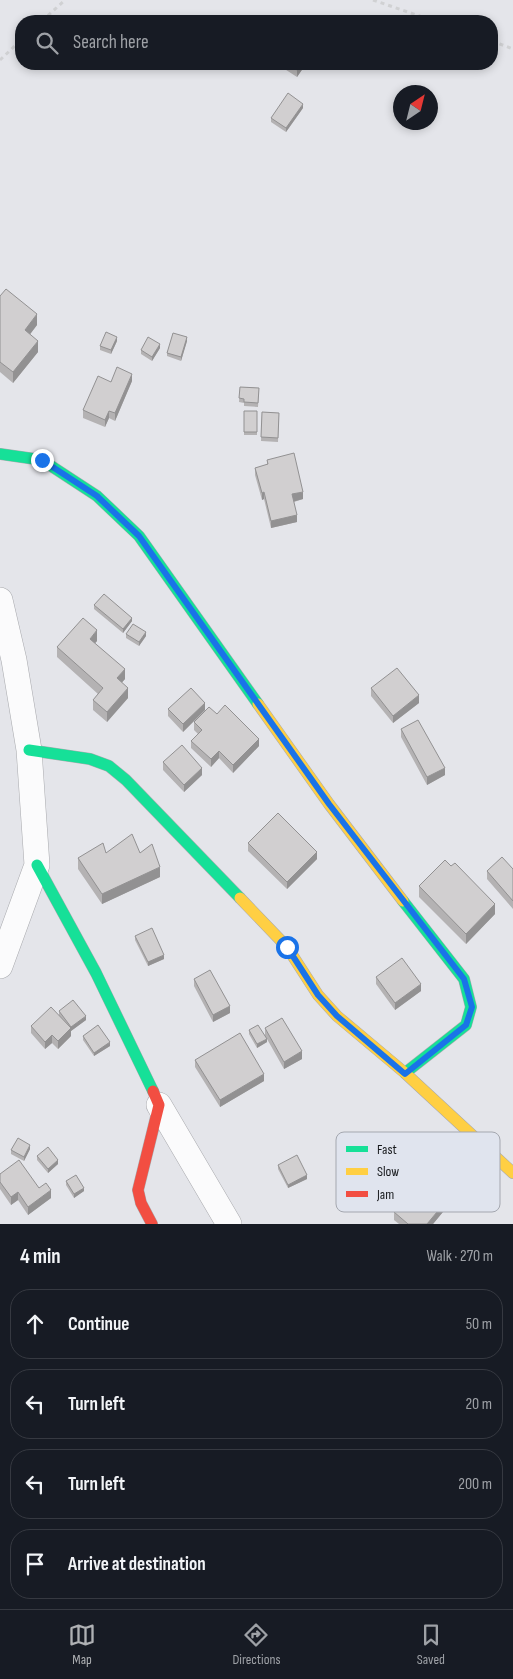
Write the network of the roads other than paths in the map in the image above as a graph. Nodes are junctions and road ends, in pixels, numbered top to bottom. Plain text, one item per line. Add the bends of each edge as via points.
1 (0, 454) edge
2 (0, 600) edge
3 (29, 750) junction
4 (37, 865) junction
5 (0, 966) edge
6 (405, 1074) junction
7 (159, 1105) junction
8 (468, 1132) edge
9 (500, 1161) edge
10 (513, 1173) edge
11 (152, 1224) edge
12 (229, 1224) edge

1 - 6 street via 42,460 97,496 139,536 329,804 464,979 472,1007 466,1025
2 - 3 street
3 - 4 street
3 - 6 street via 90,759 109,766 126,780 287,947 318,995 337,1016
4 - 5 street
4 - 7 street via 96,973
6 - 8 street
7 - 11 street via 138,1190
7 - 12 street
9 - 10 street

